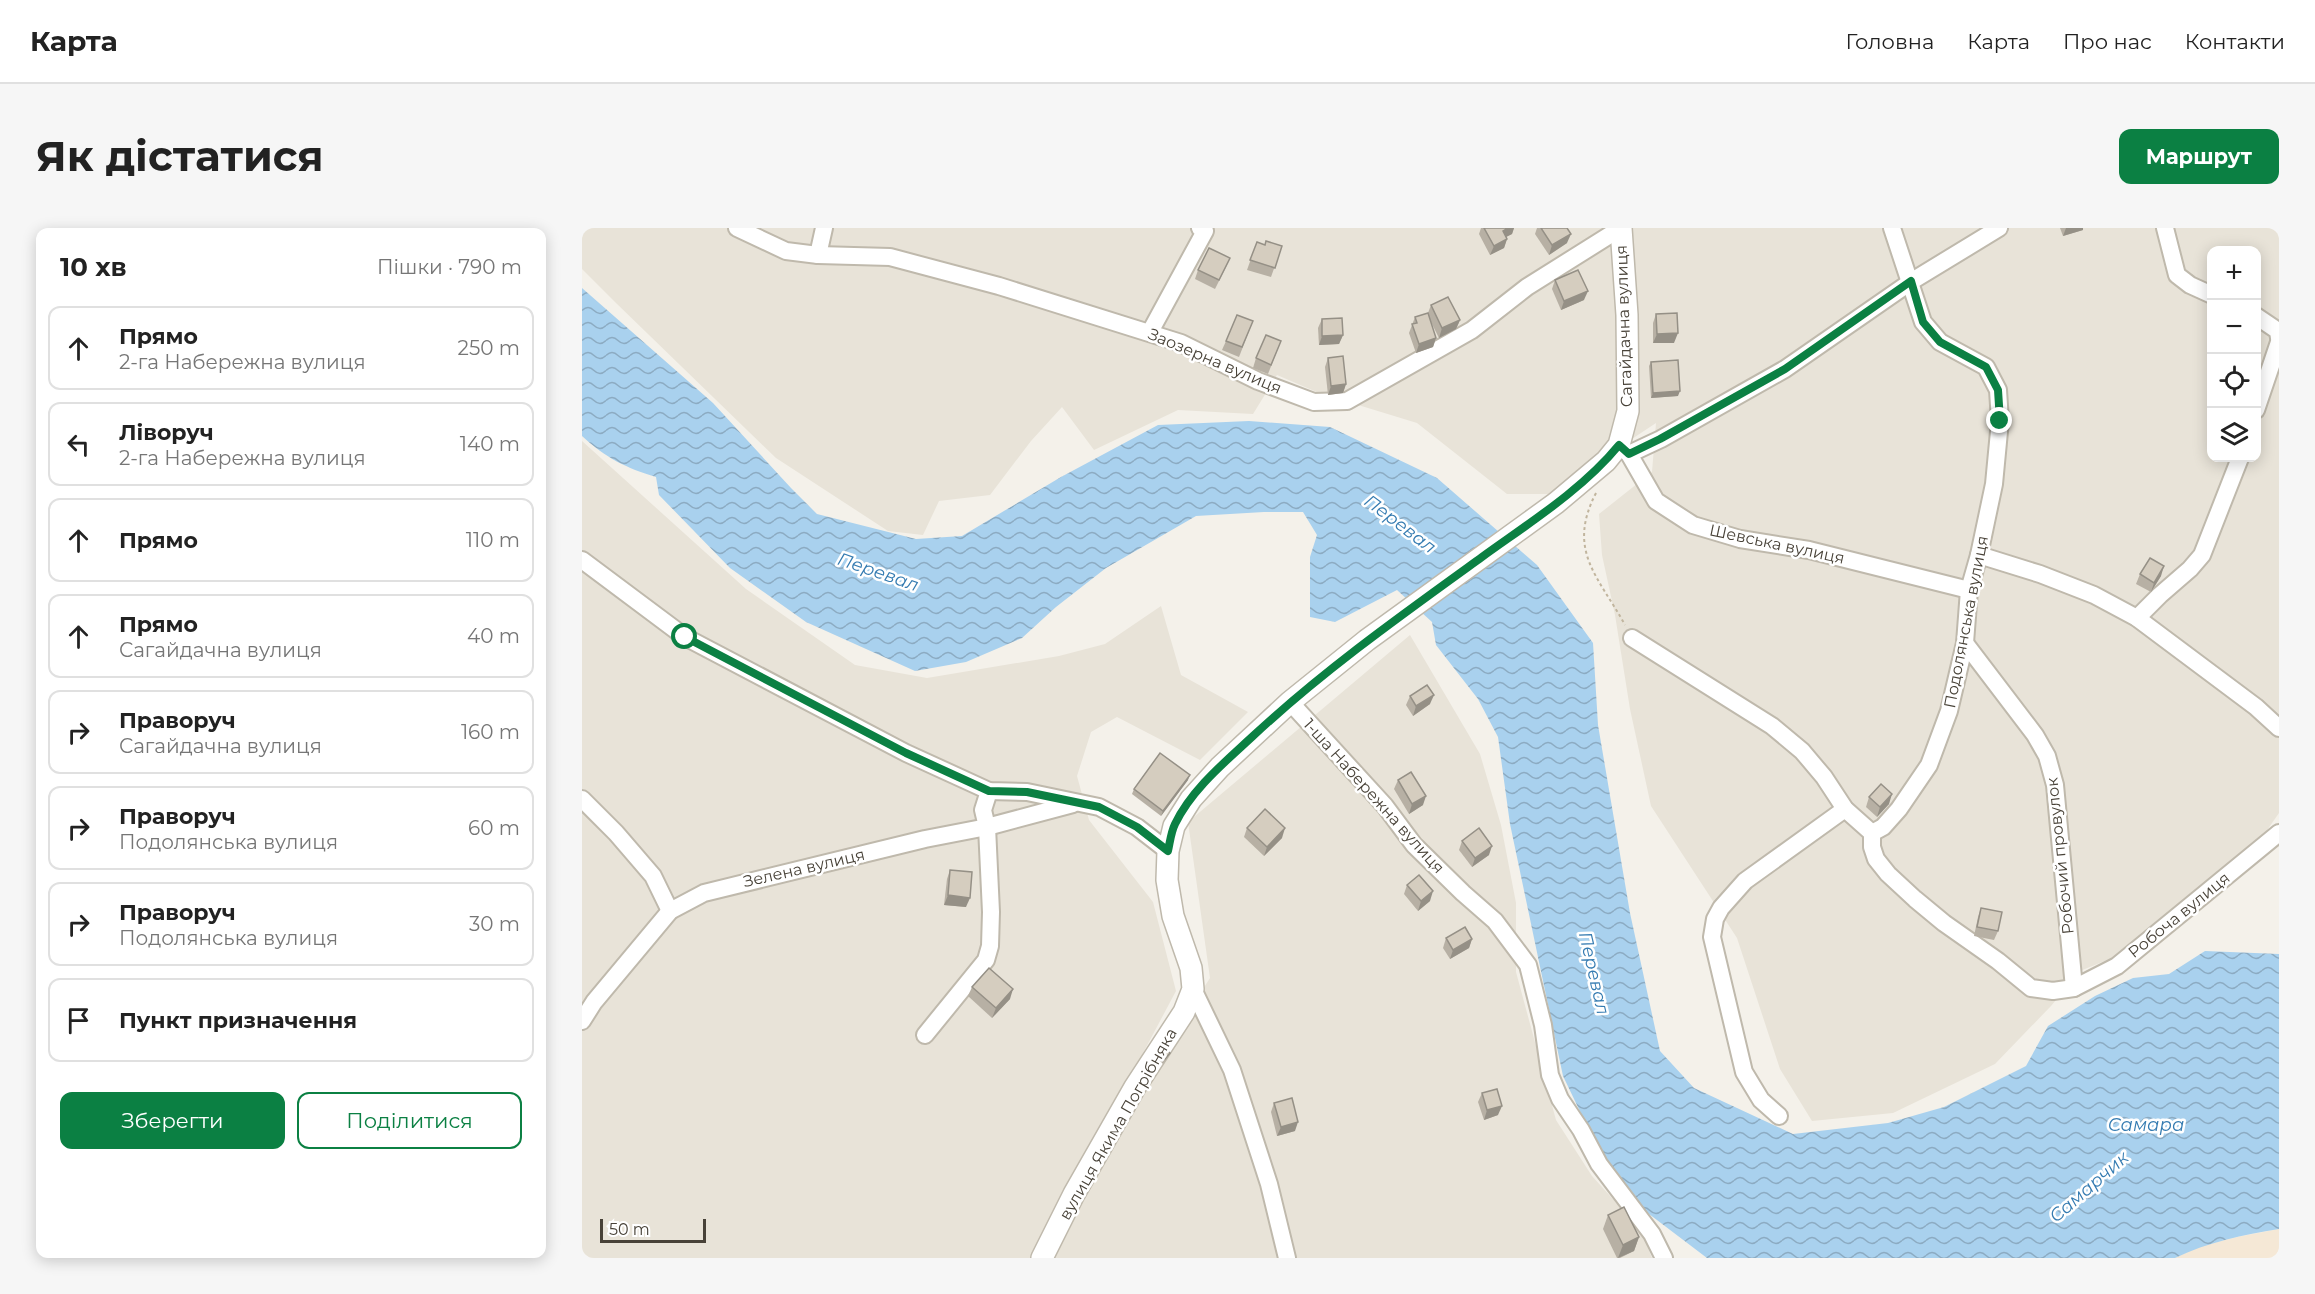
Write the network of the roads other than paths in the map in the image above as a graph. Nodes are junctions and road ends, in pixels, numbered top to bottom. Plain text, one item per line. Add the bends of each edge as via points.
1 (737, 228) edge
2 (824, 228) edge
3 (1200, 228) edge
4 (1621, 228) edge
5 (1892, 228) edge
6 (1999, 228) edge
7 (2165, 228) edge
8 (818, 255) junction
9 (1911, 281) junction
10 (2207, 293) edge
11 (2261, 319) edge
12 (1150, 332) junction
13 (2279, 338) edge
14 (2279, 342) edge
15 (2257, 408) edge
16 (1624, 449) junction
17 (2238, 462) edge
18 (1979, 555) junction
19 (582, 560) edge
20 (1969, 591) junction
21 (2137, 618) junction
22 (1632, 638) road end
23 (1965, 643) junction
24 (1290, 702) junction
25 (2279, 728) edge
26 (989, 791) junction
27 (582, 799) edge
28 (1080, 802) junction
29 (1845, 809) junction
30 (987, 827) junction
31 (2279, 833) edge
32 (1872, 834) junction
33 (1168, 851) junction
34 (670, 911) junction
35 (2074, 988) junction
36 (1193, 989) junction
37 (582, 1021) edge
38 (925, 1035) dead end
39 (1779, 1116) dead end
40 (1042, 1258) edge
41 (1287, 1258) edge
42 (1664, 1258) edge

1 - 8 street, Заозерна вулиця via 786,251
2 - 8 street
3 - 12 street via 1205,231
4 - 12 street, Заозерна вулиця via 1527,287 1472,330 1347,400 1314,402
4 - 16 street, Сагайдачна вулиця via 1628,315
5 - 9 street, Подолянська вулиця
6 - 9 street, Сагайдачна вулиця
7 - 10 street via 2177,275
8 - 12 street, Заозерна вулиця via 890,257
9 - 16 street, Сагайдачна вулиця via 1785,369 1660,439
9 - 18 street, Подолянська вулиця via 1923,322 1940,342 1986,367 1998,390 2000,421 1994,484
11 - 13 street via 2278,331
14 - 15 street
16 - 20 street, Шевська вулиця via 1656,501 1693,525
16 - 24 street, Сагайдачна вулиця
17 - 21 street via 2202,555
18 - 20 street, Подолянська вулиця
18 - 21 street via 2094,595
19 - 26 street via 685,637 906,753
20 - 23 street, Подолянська вулиця
21 - 25 street
22 - 29 street via 1772,726 1802,751
23 - 32 street, Подолянська вулиця via 1929,765 1899,809
23 - 35 street, Робочий провулок via 2016,708 2047,756 2055,785
24 - 33 street, Сагайдачна вулиця via 1191,799 1174,826
24 - 42 street, 1-ша Набережна вулиця via 1385,806 1414,845 1495,921 1528,965 1550,1075 1560,1099 1599,1164 1652,1234
26 - 28 street via 1027,792
26 - 30 street via 983,810
27 - 34 street via 653,876
28 - 30 street, Зелена вулиця
28 - 33 street via 1099,807 1137,827
29 - 32 street
29 - 39 street via 1745,881 1715,919 1712,937 1744,1072 1761,1100
30 - 34 street, Зелена вулиця via 753,880 704,893
30 - 38 street via 991,912 986,960
31 - 35 street, Робоча вулиця via 2117,966
32 - 35 street via 1876,859 1888,874 1944,923 2031,988
33 - 36 street, Сагайдачна вулиця via 1167,880 1173,916 1191,968
34 - 37 street, Зелена вулиця
36 - 40 street, вулиця Якима Погрібняка via 1184,1012 1134,1088 1074,1194
36 - 41 street via 1232,1070 1269,1184

